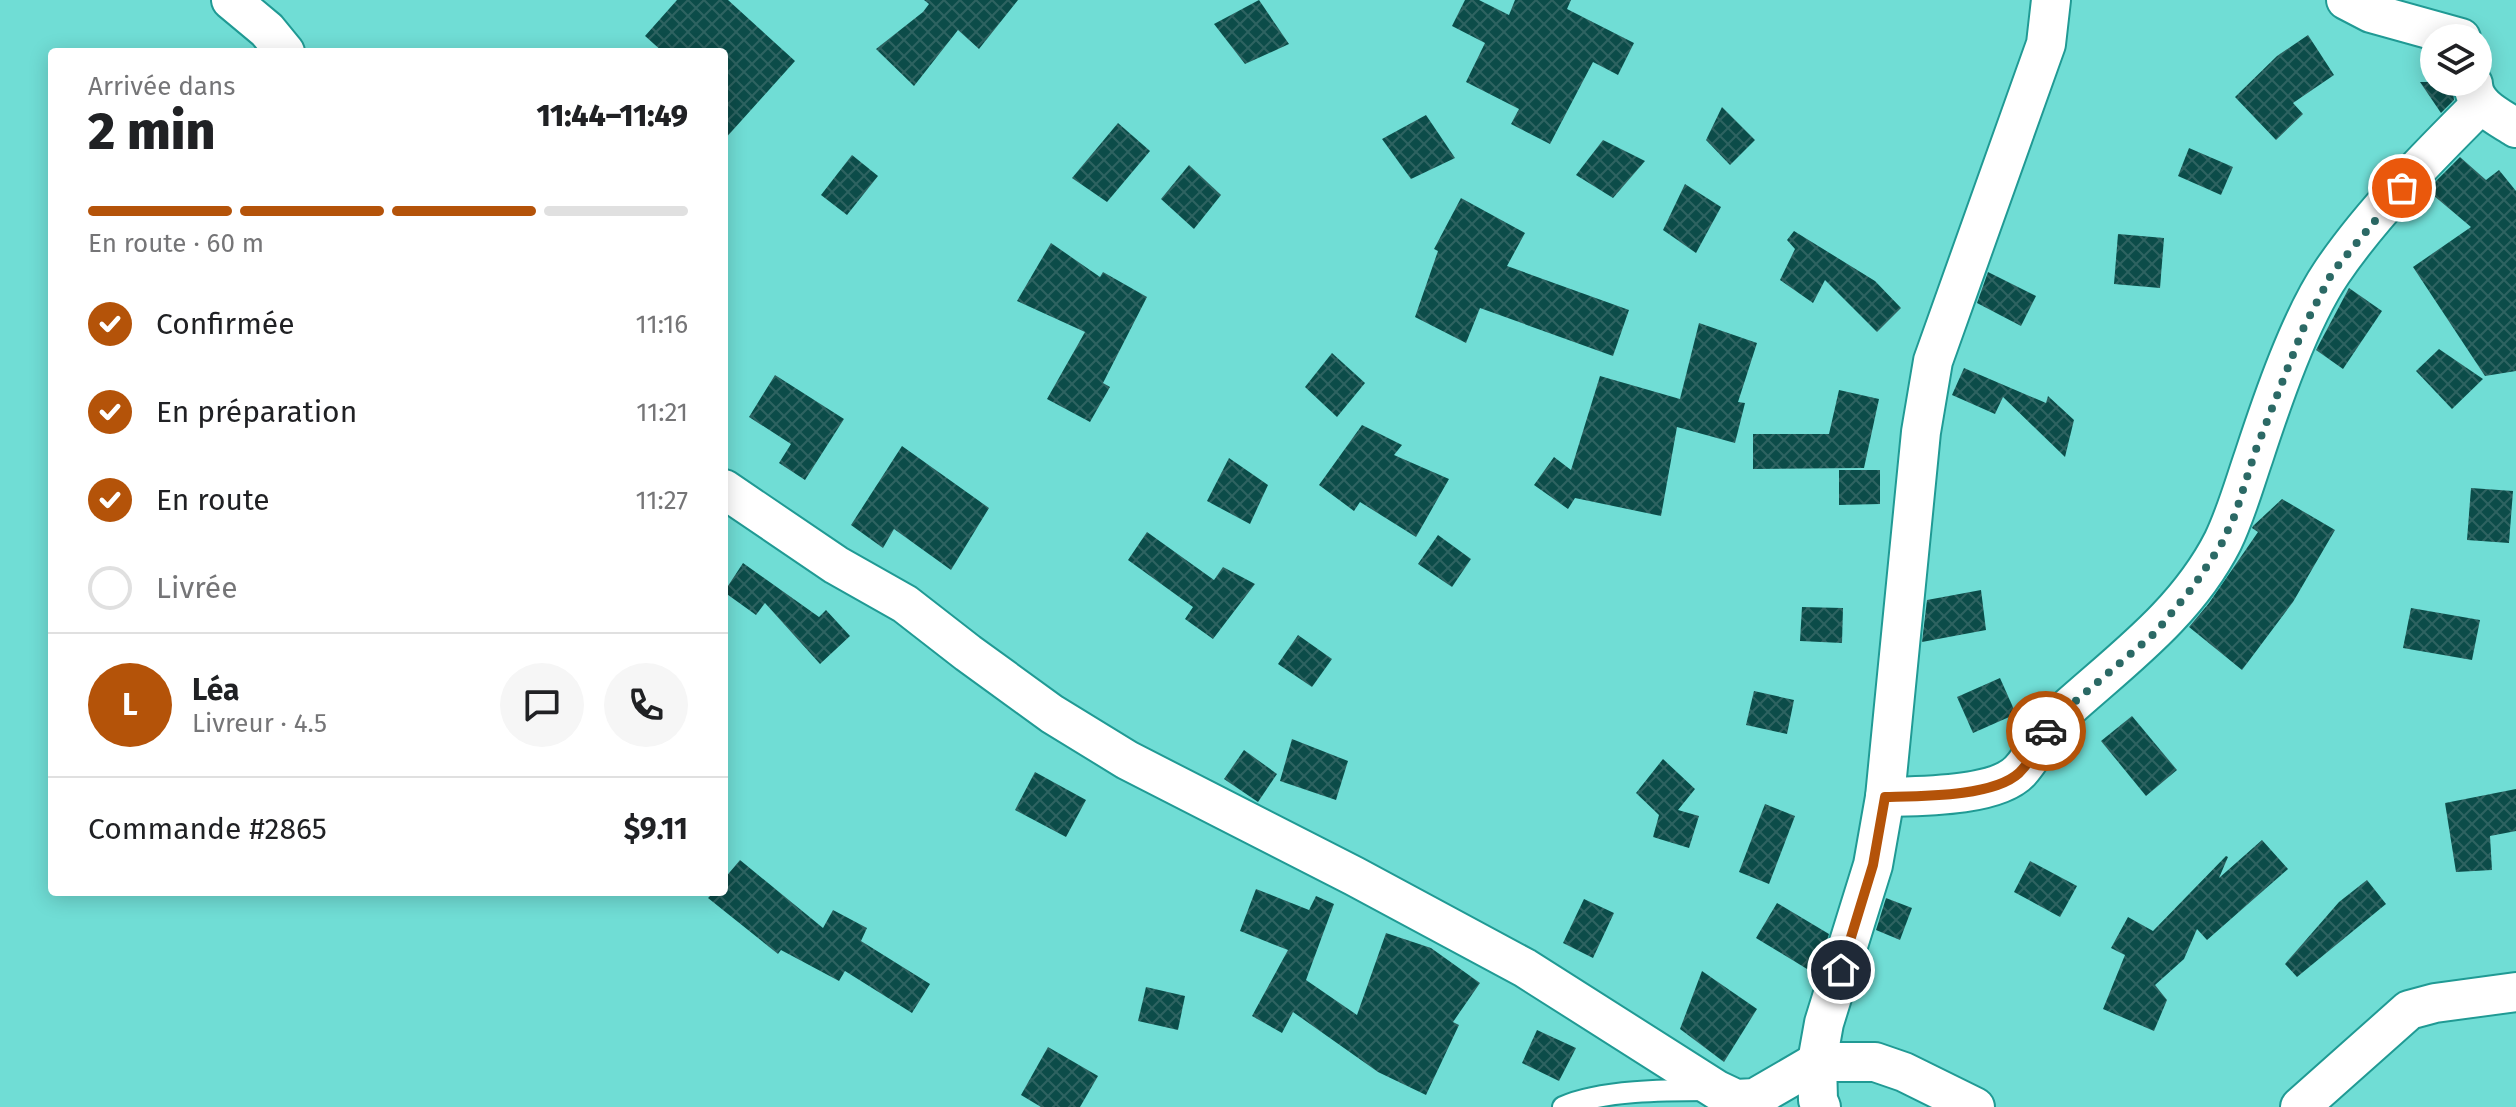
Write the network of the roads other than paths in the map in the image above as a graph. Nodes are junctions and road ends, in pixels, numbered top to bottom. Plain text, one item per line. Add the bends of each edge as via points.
1 (231, 0) edge
2 (2051, 0) edge
3 (2346, 0) edge
4 (2420, 27) edge
5 (282, 48) edge
6 (2476, 96) edge
7 (2481, 96) edge
8 (2516, 128) edge
9 (728, 492) edge
10 (1885, 797) junction
11 (2516, 992) edge
12 (1817, 1062) junction
13 (1717, 1090) junction
14 (1563, 1107) edge
15 (1821, 1107) edge
16 (1975, 1107) edge
17 (2300, 1107) edge

1 - 5 street
2 - 10 street via 2046,44 1933,361 1921,432
3 - 4 street
6 - 10 street via 2332,273 2303,329 2221,545 2155,633 2050,723 2017,775 1985,789
7 - 8 street
9 - 13 street via 836,565 905,604 1040,705 1102,744 1525,968
10 - 12 street via 1873,865
11 - 17 street via 2409,1010
12 - 13 street via 1755,1098 1736,1099
12 - 15 street
12 - 16 street via 1875,1062
13 - 14 lane via 1580,1099

